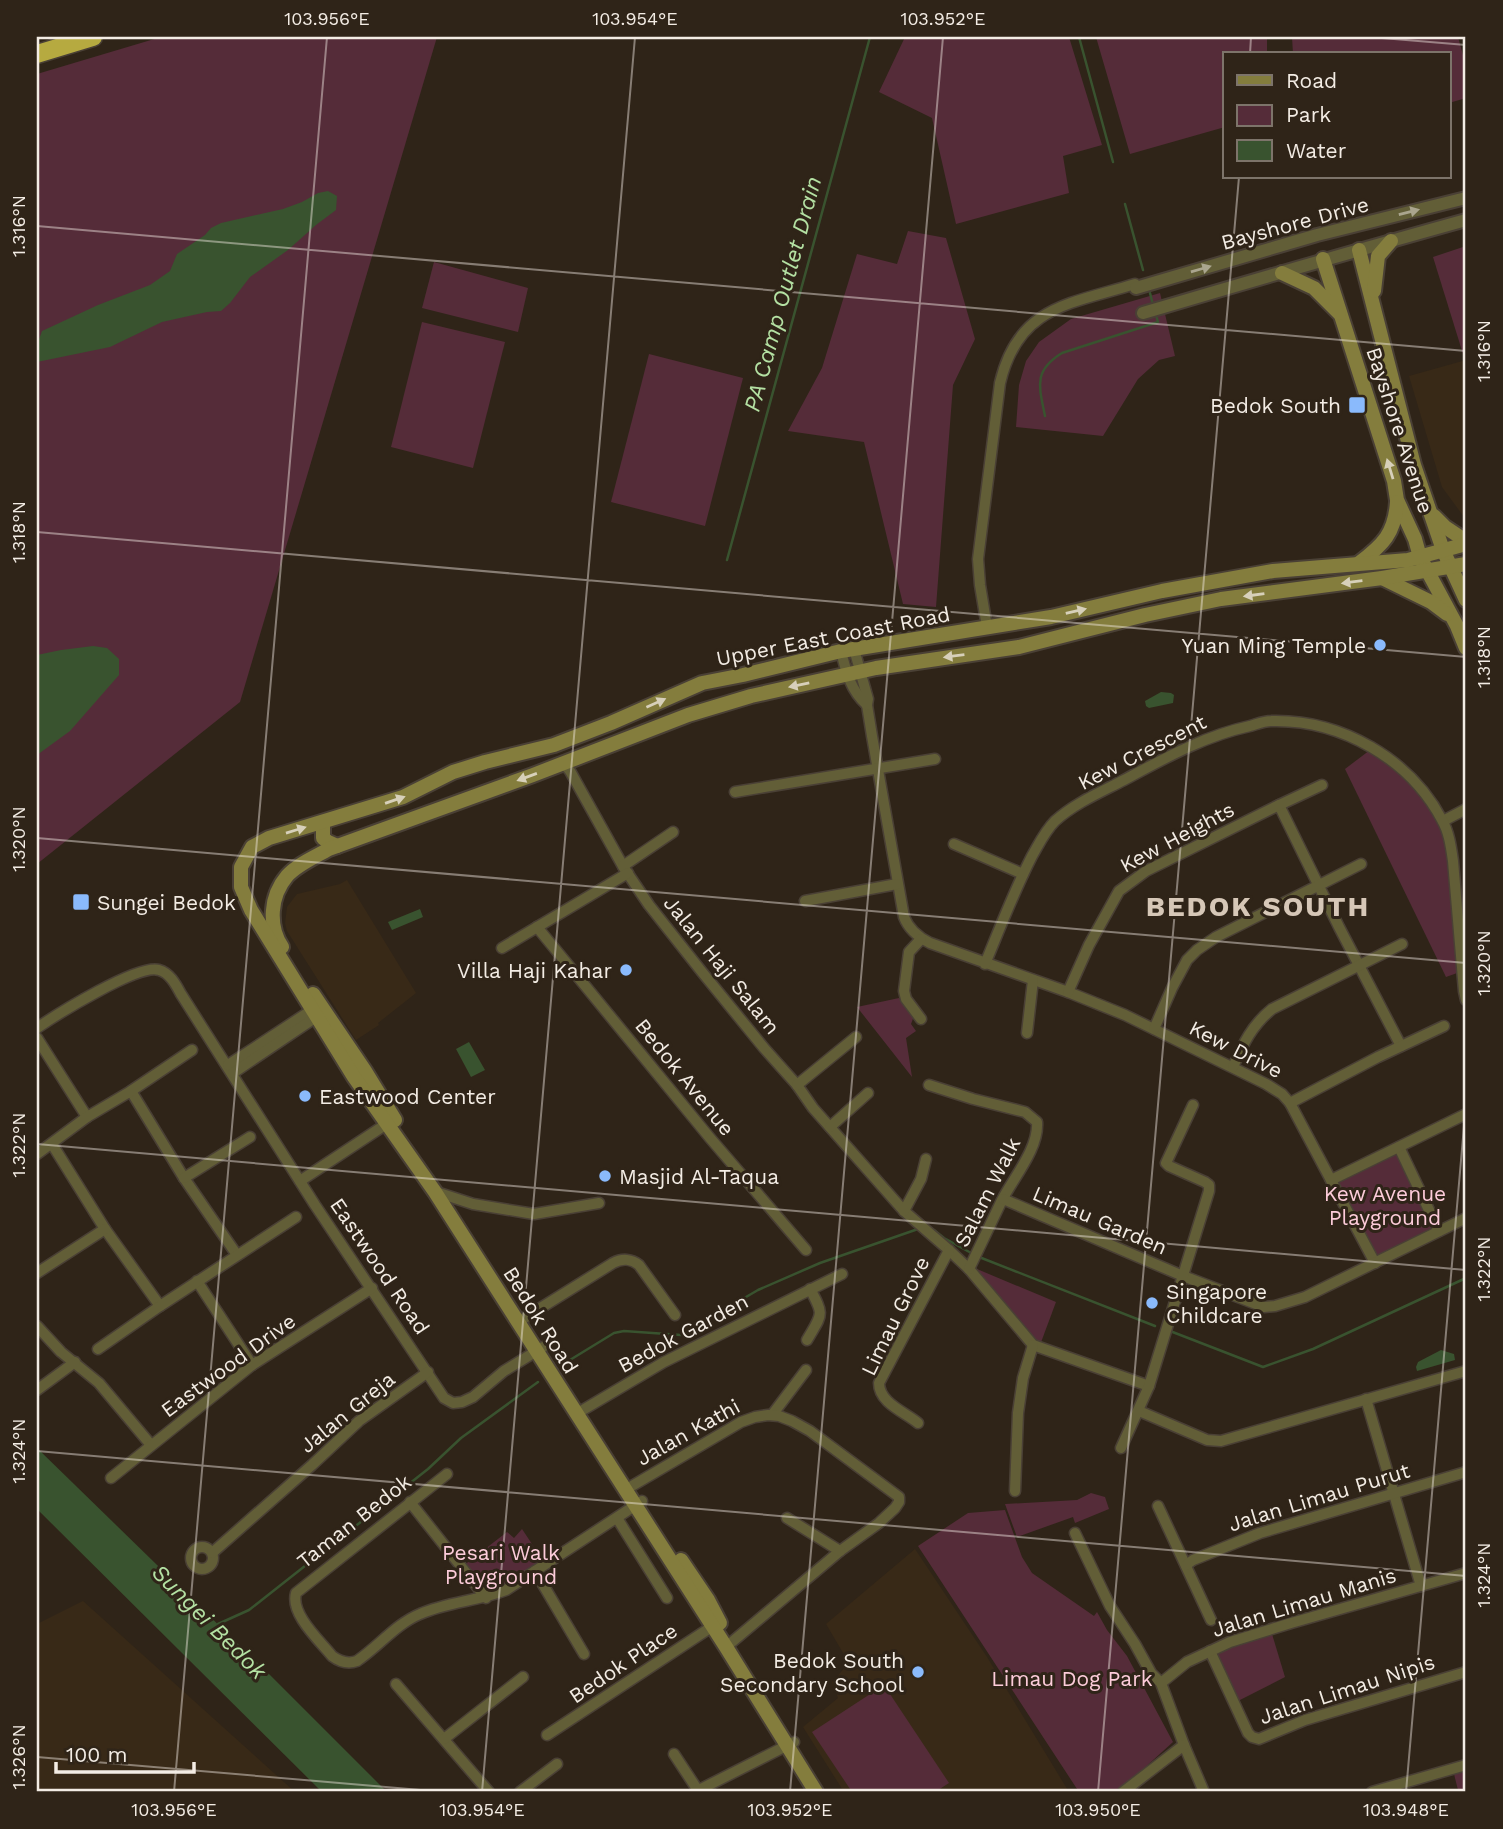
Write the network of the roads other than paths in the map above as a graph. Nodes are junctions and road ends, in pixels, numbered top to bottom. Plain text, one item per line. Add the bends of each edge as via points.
1 (93, 37) edge
2 (37, 54) edge
3 (1466, 198) edge
4 (1466, 220) edge
5 (1352, 226) junction
6 (1317, 235) junction
7 (1391, 241) junction
8 (1359, 250) junction
9 (1324, 259) junction
10 (1282, 273) junction
11 (1135, 286) joint
12 (1143, 313) dead end
13 (1375, 313) junction
14 (1342, 317) junction
15 (1397, 500) junction
16 (1429, 510) junction
17 (1466, 542) edge
18 (1443, 550) junction
19 (1420, 557) junction
20 (1359, 563) junction
21 (1459, 565) edge
22 (1427, 570) junction
23 (1382, 578) junction
24 (1466, 600) edge
25 (1457, 626) junction
26 (987, 627) junction
27 (1466, 648) edge
28 (848, 650) junction
29 (854, 674) junction
30 (935, 759) dead end
31 (563, 763) junction
32 (877, 768) junction
33 (1322, 785) dead end
34 (734, 792) dead end
35 (1279, 805) junction
36 (1466, 809) edge
37 (1443, 821) junction
38 (323, 822) junction
39 (673, 832) dead end
40 (954, 844) dead end
41 (337, 846) junction
42 (1361, 863) dead end
43 (241, 867) joint
44 (625, 869) junction
45 (1023, 874) junction
46 (897, 884) junction
47 (1318, 886) junction
48 (275, 901) joint
49 (805, 901) dead end
50 (1462, 911) edge
51 (537, 927) junction
52 (921, 939) junction
53 (1402, 944) dead end
54 (502, 948) dead end
55 (985, 964) junction
56 (1359, 965) junction
57 (1033, 980) junction
58 (1068, 992) junction
59 (1466, 1000) edge
60 (319, 1011) junction
61 (921, 1019) dead end
62 (1444, 1026) dead end
63 (37, 1028) edge
64 (1154, 1029) junction
65 (1027, 1033) dead end
66 (856, 1037) dead end
67 (37, 1038) edge
68 (1401, 1046) junction
69 (192, 1050) dead end
70 (1233, 1067) junction
71 (230, 1069) junction
72 (797, 1085) junction
73 (929, 1085) dead end
74 (131, 1091) junction
75 (868, 1093) dead end
76 (1290, 1103) junction
77 (1193, 1105) dead end
78 (1466, 1114) edge
79 (87, 1117) junction
80 (391, 1121) junction
81 (830, 1127) junction
82 (250, 1137) dead end
83 (52, 1144) junction
84 (1399, 1147) junction
85 (37, 1154) edge
86 (926, 1159) dead end
87 (184, 1178) junction
88 (1331, 1180) junction
89 (300, 1181) junction
90 (440, 1194) junction
91 (1003, 1199) junction
92 (599, 1203) dead end
93 (904, 1211) junction
94 (296, 1217) dead end
95 (1466, 1218) edge
96 (106, 1229) junction
97 (1439, 1231) junction
98 (806, 1250) dead end
99 (949, 1250) junction
100 (237, 1255) junction
101 (1375, 1263) junction
102 (969, 1269) junction
103 (37, 1273) edge
104 (842, 1274) dead end
105 (1183, 1276) junction
106 (197, 1281) junction
107 (372, 1288) junction
108 (810, 1289) junction
109 (160, 1306) junction
110 (675, 1315) dead end
111 (522, 1320) junction
112 (37, 1326) edge
113 (807, 1340) dead end
114 (1033, 1345) junction
115 (97, 1349) dead end
116 (539, 1350) junction
117 (75, 1362) junction
118 (252, 1366) junction
119 (806, 1370) dead end
120 (1466, 1371) edge
121 (428, 1372) junction
122 (1149, 1386) junction
123 (37, 1390) edge
124 (1366, 1399) junction
125 (1139, 1411) junction
126 (579, 1412) junction
127 (772, 1415) junction
128 (918, 1423) dead end
129 (151, 1444) junction
130 (1121, 1448) dead end
131 (1466, 1472) edge
132 (447, 1474) dead end
133 (111, 1478) dead end
134 (629, 1488) junction
135 (1015, 1491) dead end
136 (1394, 1493) junction
137 (410, 1502) junction
138 (639, 1503) junction
139 (1158, 1506) dead end
140 (617, 1518) junction
141 (787, 1518) dead end
142 (1075, 1533) dead end
143 (841, 1552) junction
144 (212, 1553) dead end
145 (1186, 1565) junction
146 (535, 1571) junction
147 (1466, 1573) edge
148 (1421, 1586) junction
149 (485, 1598) junction
150 (667, 1598) dead end
151 (1211, 1620) dead end
152 (715, 1624) junction
153 (729, 1645) junction
154 (1210, 1651) junction
155 (584, 1654) dead end
156 (1466, 1672) edge
157 (523, 1677) dead end
158 (1161, 1683) junction
159 (396, 1684) dead end
160 (547, 1735) dead end
161 (444, 1740) junction
162 (790, 1744) junction
163 (1184, 1745) junction
164 (674, 1754) dead end
165 (556, 1764) dead end
166 (1466, 1765) edge
167 (1405, 1787) edge
168 (489, 1792) edge
169 (520, 1792) edge
170 (697, 1792) edge
171 (816, 1792) edge
172 (826, 1792) edge
173 (1123, 1792) edge
174 (1205, 1792) edge
175 (1372, 1792) edge

1 - 2 highway
5 -> 3 street, Bayshore Drive
4 - 7 street, Bayshore Drive
5 - 6 street, Bayshore Drive
5 - 8 street, Bayshore Avenue
6 - 9 street, Bayshore Avenue
11 -> 6 street, Bayshore Drive
7 - 8 street, Bayshore Drive
7 - 13 main road, Bayshore Avenue via 1378,256
8 - 9 street, Bayshore Drive
8 - 13 main road, Bayshore Avenue
9 - 10 street, Bayshore Drive
9 - 14 main road, Bayshore Avenue
10 - 12 street, Bayshore Drive
10 - 14 main road, Bayshore Avenue via 1314,288
11 - 26 street via 1047,312 1028,327 1003,367 978,559
13 - 16 main road, Bayshore Avenue
15 -> 14 main road, Bayshore Avenue
15 - 19 main road, Bayshore Avenue
15 - 20 main road via 1388,536
16 - 17 main road
16 - 18 main road, Bayshore Avenue
17 - 18 main road, Upper East Coast Road
18 - 19 main road, Upper East Coast Road
18 - 21 main road, Bayshore Avenue
19 - 20 main road, Upper East Coast Road
19 - 22 main road, Bayshore Avenue
26 -> 20 main road, Upper East Coast Road via 1273,571
21 - 22 main road, Upper East Coast Road
21 - 24 main road, Bayshore Avenue
22 - 23 main road, Upper East Coast Road
22 - 25 main road, Bayshore Avenue
23 - 25 main road via 1439,606
23 -> 29 main road, Upper East Coast Road via 1221,599 1047,641
25 - 27 main road, Bayshore Avenue
26 - 28 main road, Upper East Coast Road
28 - 29 street
38 -> 28 main road, Upper East Coast Road via 403,797 453,772 554,745 702,682
29 -> 31 main road, Upper East Coast Road via 751,695
29 - 32 street via 868,699
30 - 32 street
31 -> 41 main road, Upper East Coast Road
31 - 44 street, Jalan Haji Salam
32 - 34 street
32 - 46 street
33 - 35 street, Kew Heights
35 - 47 street
35 - 58 street, Kew Heights via 1146,872 1119,891
36 - 37 street
37 - 45 street, Kew Crescent via 1413,780 1372,747 1310,724 1268,721 1181,749 1081,803 1047,829
37 - 50 street, Kew Crescent
38 - 41 main road via 323,838
43 -> 38 main road, Upper East Coast Road via 260,842
39 - 44 street
40 - 45 street
41 - 48 main road, Upper East Coast Road via 287,877
42 - 47 street
43 - 60 main road, Bedok Road via 241,887 251,910
44 - 51 street
44 - 72 street, Jalan Haji Salam via 702,972
45 - 55 street, Kew Crescent
46 - 49 street
46 - 52 street via 907,923
47 - 56 street
47 - 64 street via 1216,937 1192,954
48 - 60 main road, Bedok Road via 276,939
50 - 59 street, Kew Crescent
51 - 54 street
51 - 98 street, Bedok Avenue
52 - 55 street, Kew Drive
52 - 61 street via 909,952 904,991
53 - 56 street
55 - 57 street, Kew Drive
56 - 68 street
56 - 70 street via 1272,1009 1251,1030
57 - 58 street, Kew Drive
57 - 65 street
58 - 64 street, Kew Drive
60 - 71 street
60 - 80 main road, Bedok Road via 370,1078
62 - 68 street
63 - 71 street, Eastwood Road via 98,991 144,971 159,970 174,982
64 - 70 street, Kew Drive
66 - 72 street
67 - 79 street
68 - 76 street
69 - 74 street
70 - 76 street, Kew Drive
71 - 89 street, Eastwood Road
72 - 81 street, Jalan Haji Salam
73 - 91 street, Salam Walk via 1025,1112 1037,1122 1033,1146
74 - 79 street
74 - 87 street
75 - 81 street
76 - 88 street, Kew Drive
77 - 105 street, Limau Garden via 1166,1163 1209,1185
78 - 84 street
79 - 83 street
80 - 89 street
80 - 90 main road, Bedok Road
81 - 93 street, Jalan Haji Salam
82 - 87 street
83 - 85 street
83 - 96 street
84 - 88 street
84 - 97 street
86 - 93 street
87 - 100 street
88 - 101 street, Kew Drive
89 - 107 street, Eastwood Road
90 - 92 street via 534,1214
90 - 111 main road, Bedok Road
91 - 102 street, Salam Walk
91 - 105 street, Limau Garden
93 - 99 street, Jalan Haji Salam
94 - 100 street
95 - 97 street, Limau Garden
96 - 103 street
96 - 109 street
97 - 101 street, Limau Garden
99 - 102 street, Jalan Haji Salam
99 - 128 street, Limau Grove via 880,1384 881,1395
100 - 106 street
101 - 105 street, Limau Garden via 1275,1307 1254,1304
102 - 114 street
104 - 108 street, Bedok Garden
105 - 122 street, Limau Garden
106 - 109 street
106 - 118 street
107 - 118 street, Eastwood Drive
107 - 121 street, Eastwood Road
108 - 113 street via 821,1316
108 - 126 street, Bedok Garden via 664,1362
109 - 115 street
110 - 111 street via 639,1265 623,1260
111 - 116 main road, Bedok Road
112 - 117 street
114 - 122 street
114 - 135 street via 1018,1413
116 - 121 street, Jalan Greja via 458,1403 444,1398
116 - 126 main road, Bedok Road
117 - 123 street
117 - 129 street
118 - 129 street, Eastwood Drive
119 - 127 street, Jalan Kathi
120 - 124 street
121 - 144 street, Jalan Greja via 359,1421
122 - 125 street, Limau Garden
124 - 125 street via 1221,1441 1207,1440
124 - 136 street
125 - 130 street, Limau Garden
126 - 134 main road, Bedok Road
127 - 134 street, Jalan Kathi via 741,1422
127 - 143 street, Jalan Kathi via 810,1431 900,1497 890,1513
129 - 133 street, Eastwood Drive
131 - 136 street, Jalan Limau Purut
132 - 137 street, Taman Bedok
134 - 138 main road, Bedok Road
136 - 145 street, Jalan Limau Purut via 1260,1533
136 - 148 street
137 - 149 street
137 - 149 street, Taman Bedok via 298,1590 294,1601 300,1616 335,1658 354,1662 414,1617
138 - 140 street, Taman Bedok
138 - 152 main road, Bedok Road via 708,1600
139 - 145 street
140 - 146 street, Taman Bedok
140 - 150 street
141 - 143 street
142 - 158 street via 1110,1606
143 - 153 street
145 - 151 street
146 - 149 street, Taman Bedok
146 - 155 street
147 - 148 street, Jalan Limau Manis
148 - 154 street, Jalan Limau Manis
152 - 153 main road, Bedok Road
152 - 160 street, Bedok Place
153 - 162 main road, Bedok Road
154 - 156 street, Jalan Limau Nipis via 1248,1733 1258,1739 1305,1720
154 - 158 street, Jalan Limau Manis via 1187,1661
157 - 161 street
158 - 163 street
159 - 161 street
161 - 168 street
162 - 170 street
162 - 171 main road, Bedok Road
162 - 172 main road, Bedok Road
163 - 173 street
163 - 174 street
164 - 170 street
165 - 169 street
166 - 167 street
167 - 175 street

